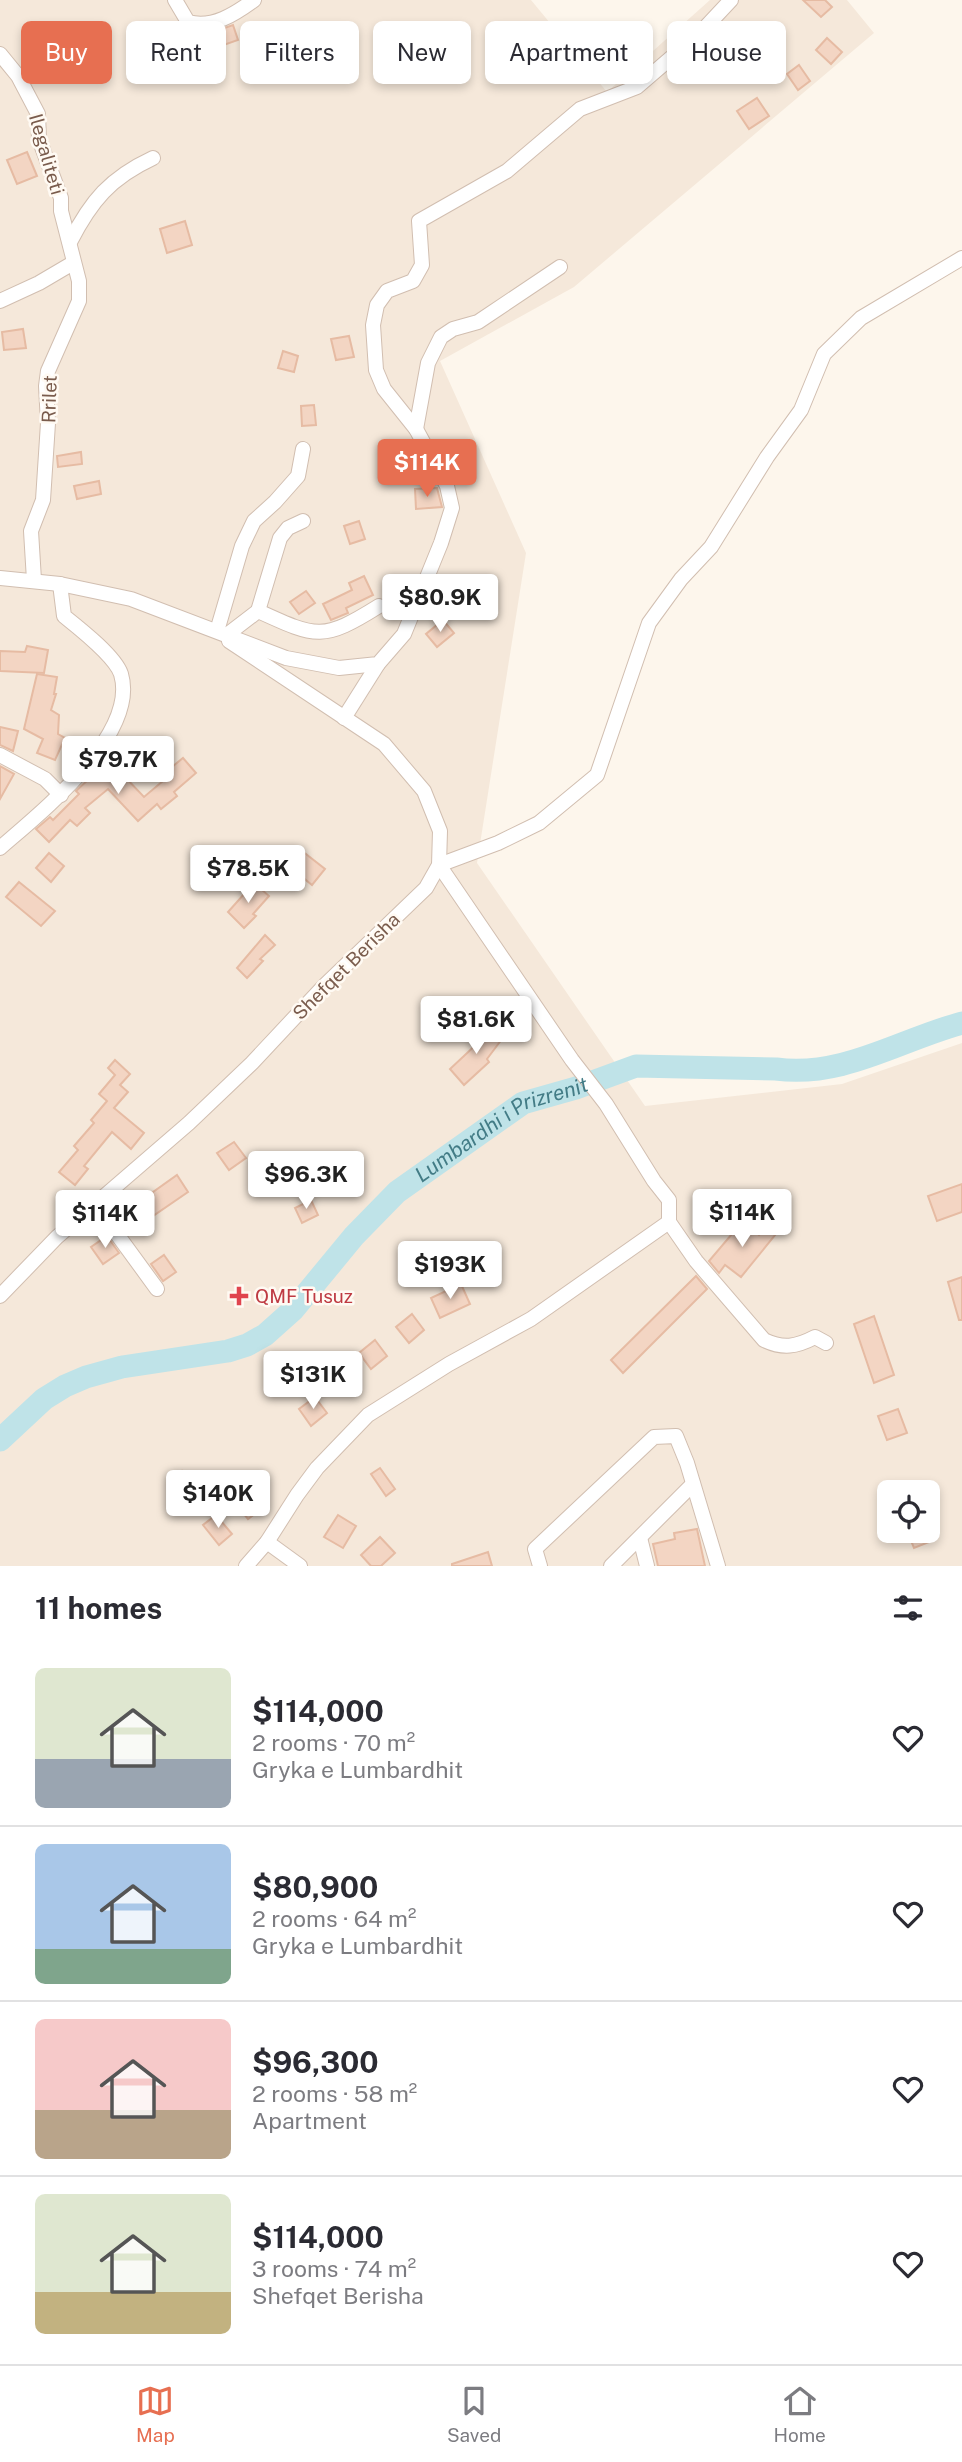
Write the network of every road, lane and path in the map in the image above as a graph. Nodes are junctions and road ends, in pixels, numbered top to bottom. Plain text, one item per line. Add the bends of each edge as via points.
1 (175, 0) edge
2 (254, 0) edge
3 (731, 0) edge
4 (0, 54) edge
5 (153, 158) dead end
6 (70, 242) junction
7 (962, 258) edge
8 (73, 263) junction
9 (560, 267) dead end
10 (0, 301) edge
11 (416, 429) junction
12 (303, 449) dead end
13 (303, 521) dead end
14 (0, 578) edge
15 (34, 580) junction
16 (61, 584) junction
17 (379, 606) dead end
18 (258, 611) junction
19 (223, 633) junction
20 (379, 664) junction
21 (344, 718) junction
22 (0, 755) edge
23 (61, 795) junction
24 (0, 848) edge
25 (439, 864) junction
26 (95, 1204) junction
27 (669, 1222) junction
28 (157, 1289) dead end
29 (0, 1296) edge
30 (826, 1343) dead end
31 (693, 1484) junction
32 (640, 1538) junction
33 (268, 1542) junction
34 (246, 1566) edge
35 (300, 1566) edge
36 (540, 1566) edge
37 (611, 1566) edge
38 (647, 1566) edge
39 (718, 1566) edge

1 - 2 street via 188,22 201,25
3 - 11 street via 636,87 580,109 507,171 419,221 422,265 413,281 387,291 377,305 373,325 376,370 384,389
4 - 6 street, Ilegaliteti via 38,114 39,139 61,198
5 - 6 street via 103,189
6 - 8 street, Ilegaliteti
7 - 25 street via 861,318 824,354 802,410 711,547 649,624 597,775 539,823 498,844
8 - 10 street
8 - 15 street, Rrilet via 79,301 58,344 46,386 43,500 31,531
9 - 11 street via 478,322 441,337 428,363
11 - 20 street via 447,486 452,508 404,634
12 - 19 street via 298,476 254,522 242,546
13 - 18 street via 280,538
14 - 15 street
15 - 16 street
16 - 19 street via 131,599
16 - 23 street via 64,616 95,640 120,672 123,697 111,730
17 - 18 street via 345,627 319,634
18 - 19 street
19 - 20 street via 286,658 339,668
19 - 21 street
20 - 21 street
21 - 25 street via 384,744 424,791 440,831
22 - 23 street via 45,779
23 - 24 street
25 - 26 street, Shefqet Berisha via 426,888 252,1063
25 - 27 street via 669,1200
26 - 28 street
26 - 29 street, Shefqet Berisha
27 - 30 street via 764,1340 796,1347 814,1337
27 - 33 street via 531,1319 368,1415 317,1468
31 - 32 street
31 - 36 street via 676,1436 654,1437 535,1549
31 - 39 street
32 - 37 street
32 - 38 street
33 - 34 street
33 - 35 street

